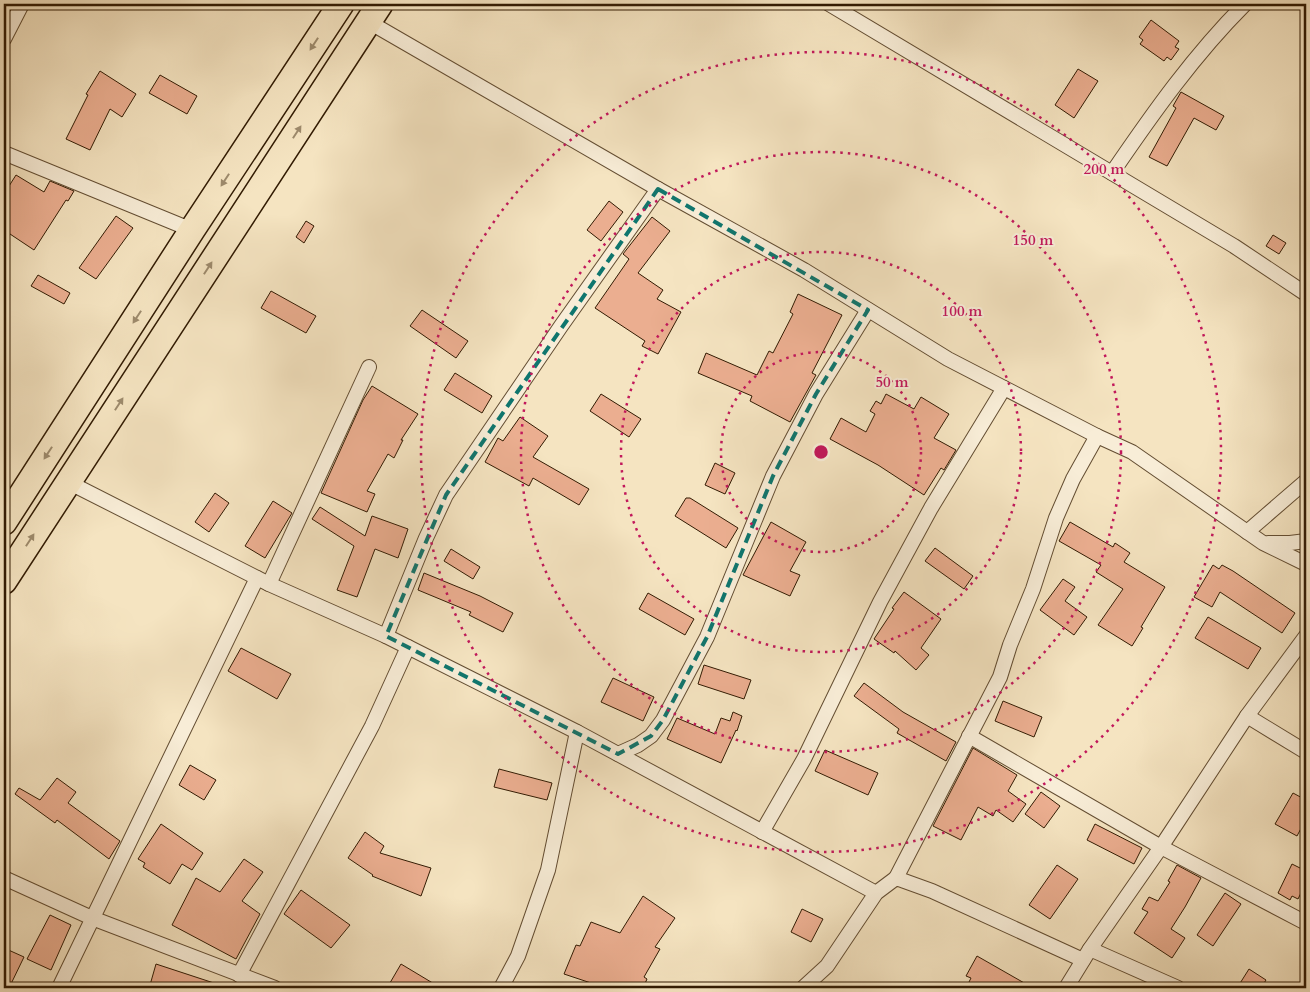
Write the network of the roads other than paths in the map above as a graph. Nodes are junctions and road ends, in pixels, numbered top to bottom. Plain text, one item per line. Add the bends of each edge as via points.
1 (22, 4) edge
2 (341, 4) edge
3 (829, 4) edge
4 (1245, 4) edge
5 (374, 13) edge
6 (4, 39) edge
7 (4, 153) edge
8 (1112, 173) junction
9 (658, 189) junction
10 (192, 230) junction
11 (1306, 294) edge
12 (868, 310) junction
13 (369, 366) dead end
14 (1004, 388) junction
15 (1097, 436) junction
16 (1306, 481) edge
17 (68, 482) junction
18 (4, 522) edge
19 (1247, 532) junction
20 (1306, 541) edge
21 (1263, 543) junction
22 (1306, 564) edge
23 (4, 581) edge
24 (263, 581) junction
25 (386, 636) junction
26 (1306, 636) edge
27 (408, 646) junction
28 (1247, 716) junction
29 (577, 732) junction
30 (969, 736) junction
31 (1306, 752) edge
32 (618, 754) junction
33 (762, 832) junction
34 (1161, 847) junction
35 (4, 878) edge
36 (896, 878) junction
37 (876, 893) junction
38 (92, 918) junction
39 (1306, 923) edge
40 (1086, 955) junction
41 (240, 975) junction
42 (59, 988) edge
43 (275, 988) edge
44 (501, 988) edge
45 (802, 988) edge
46 (1066, 988) edge
47 (1178, 988) edge

1 - 6 street
2 -> 10 highway
3 - 8 street
4 - 8 street via 1217,32 1160,102
5 - 9 street
17 -> 5 highway
7 - 10 street
8 - 11 street via 1234,246
9 - 12 street via 804,270
9 - 25 street via 446,495
10 -> 18 highway
12 - 14 street via 948,359
12 - 32 street via 816,394 773,476 707,637 663,720 651,736
13 - 24 street
14 - 15 street
14 - 33 street via 912,542 804,758
15 - 19 street via 1132,452
15 - 30 street via 1072,479 1000,677
16 - 19 street
23 -> 17 highway
17 - 24 street
19 - 21 street
20 - 21 street
21 - 22 street
24 - 25 street
24 - 38 street
25 - 27 street
26 - 28 street
27 - 29 street
27 - 41 street via 372,726
28 - 31 street
28 - 34 street
29 - 32 street
29 - 44 street via 548,870 518,956
30 - 34 street
30 - 36 street
32 - 33 street
33 - 37 street
34 - 39 street
34 - 40 street
35 - 38 street
36 - 37 street
36 - 40 street
37 - 45 street via 827,966
38 - 41 street
38 - 42 street
40 - 46 street
40 - 47 street
41 - 43 street

